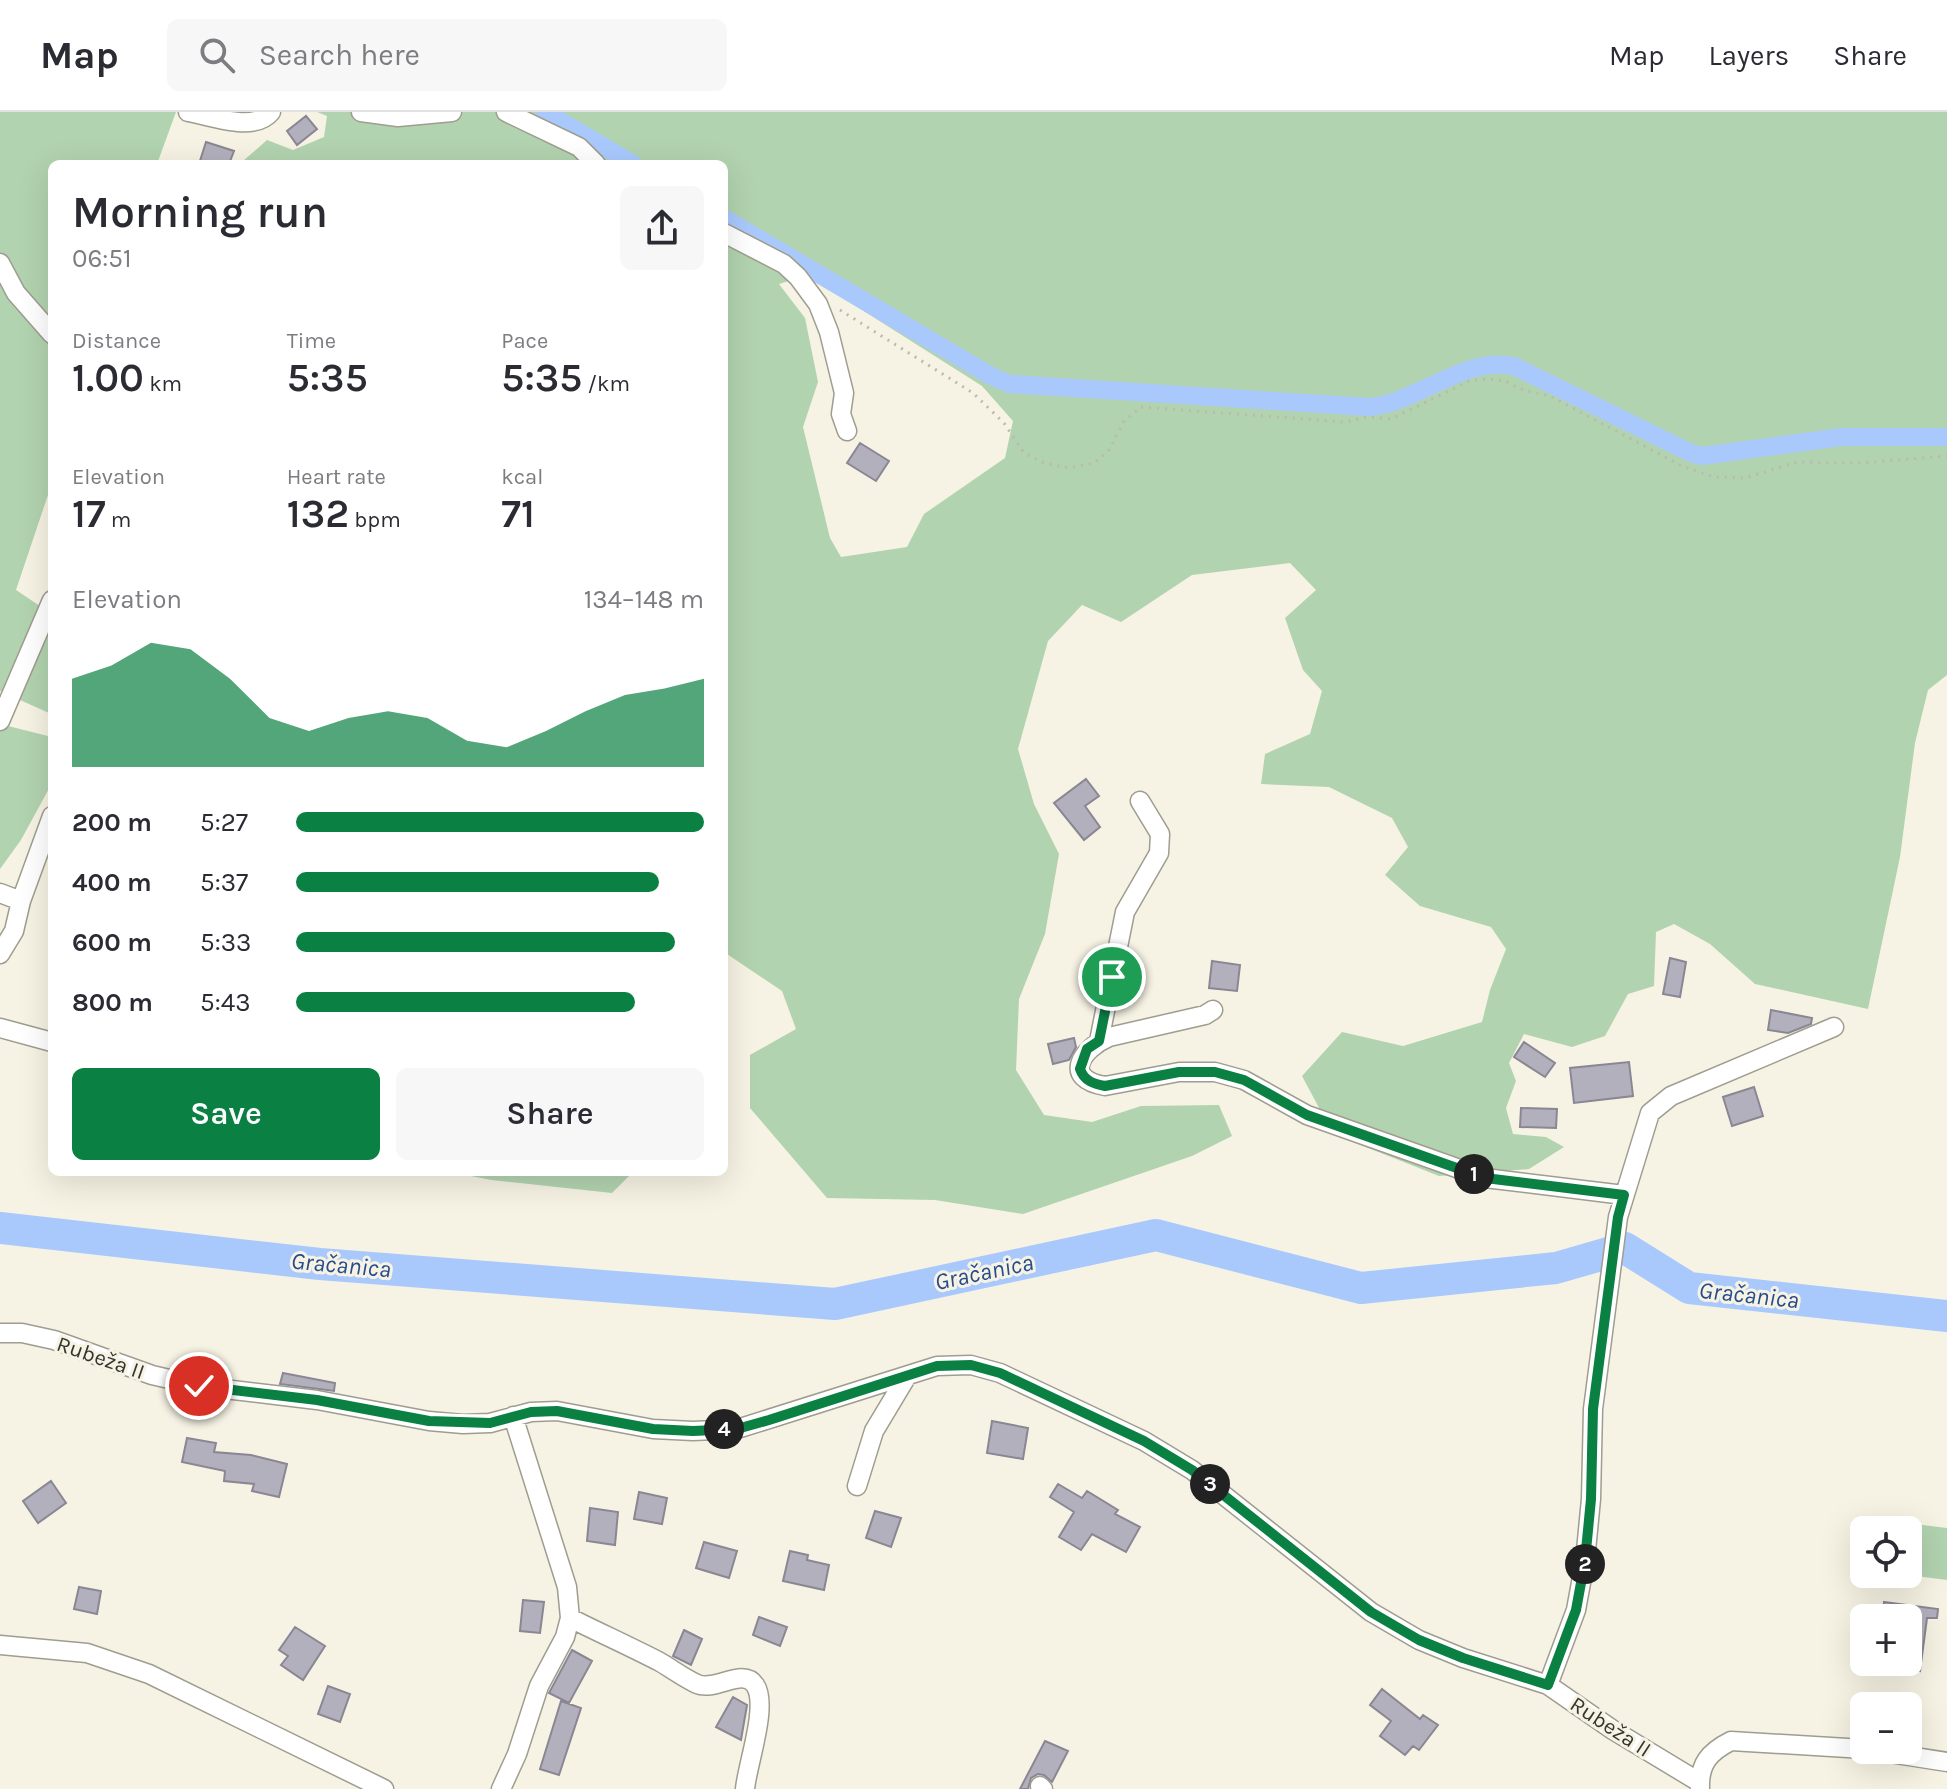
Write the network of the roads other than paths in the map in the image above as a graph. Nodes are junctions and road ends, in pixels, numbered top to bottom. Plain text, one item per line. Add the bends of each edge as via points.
1 (188, 112) edge
2 (271, 112) edge
3 (361, 112) edge
4 (452, 112) edge
5 (506, 112) edge
6 (592, 160) edge
7 (728, 235) edge
8 (0, 263) edge
9 (48, 329) edge
10 (847, 431) dead end
11 (48, 609) edge
12 (0, 721) edge
13 (1140, 801) dead end
14 (48, 827) edge
15 (0, 893) edge
16 (21, 901) junction
17 (0, 954) edge
18 (1213, 1010) dead end
19 (1834, 1027) dead end
20 (0, 1028) edge
21 (48, 1041) edge
22 (1099, 1041) junction
23 (1624, 1195) junction
24 (0, 1333) edge
25 (907, 1376) junction
26 (513, 1416) junction
27 (857, 1486) dead end
28 (570, 1618) junction
29 (0, 1645) edge
30 (1548, 1685) junction
31 (1850, 1748) edge
32 (1922, 1758) edge
33 (1947, 1762) edge
34 (1700, 1785) edge
35 (384, 1789) edge
36 (501, 1789) edge
37 (745, 1789) edge

1 - 2 street via 251,123
3 - 4 street via 418,117
5 - 6 street via 579,147
7 - 10 street via 784,264 818,304 844,393 841,414
8 - 9 street via 16,293
11 - 12 street
13 - 22 street via 1160,834 1159,853 1125,912
14 - 16 street
15 - 16 street
16 - 17 street via 14,931
18 - 22 street
19 - 23 street via 1671,1096 1650,1113
20 - 21 street
22 - 23 street via 1087,1049 1080,1069 1094,1084 1215,1072 1244,1080 1307,1115 1485,1178
23 - 30 street via 1593,1409 1585,1561 1576,1610
24 - 26 street, Rubeža II via 54,1340 199,1386 429,1421 490,1423
25 - 26 street, Rubeža II via 737,1429 653,1429 557,1411
25 - 27 street via 874,1431
25 - 30 street, Rubeža II via 937,1366 986,1369 1144,1441 1192,1470 1371,1612 1419,1640
26 - 28 street via 567,1587
28 - 36 street
28 - 37 street via 700,1686 737,1678 755,1684 759,1713
29 - 35 street via 87,1653 149,1674
30 - 34 street, Rubeža II
31 - 34 street, Rubeža II via 1731,1741 1714,1749 1702,1764
32 - 33 street

